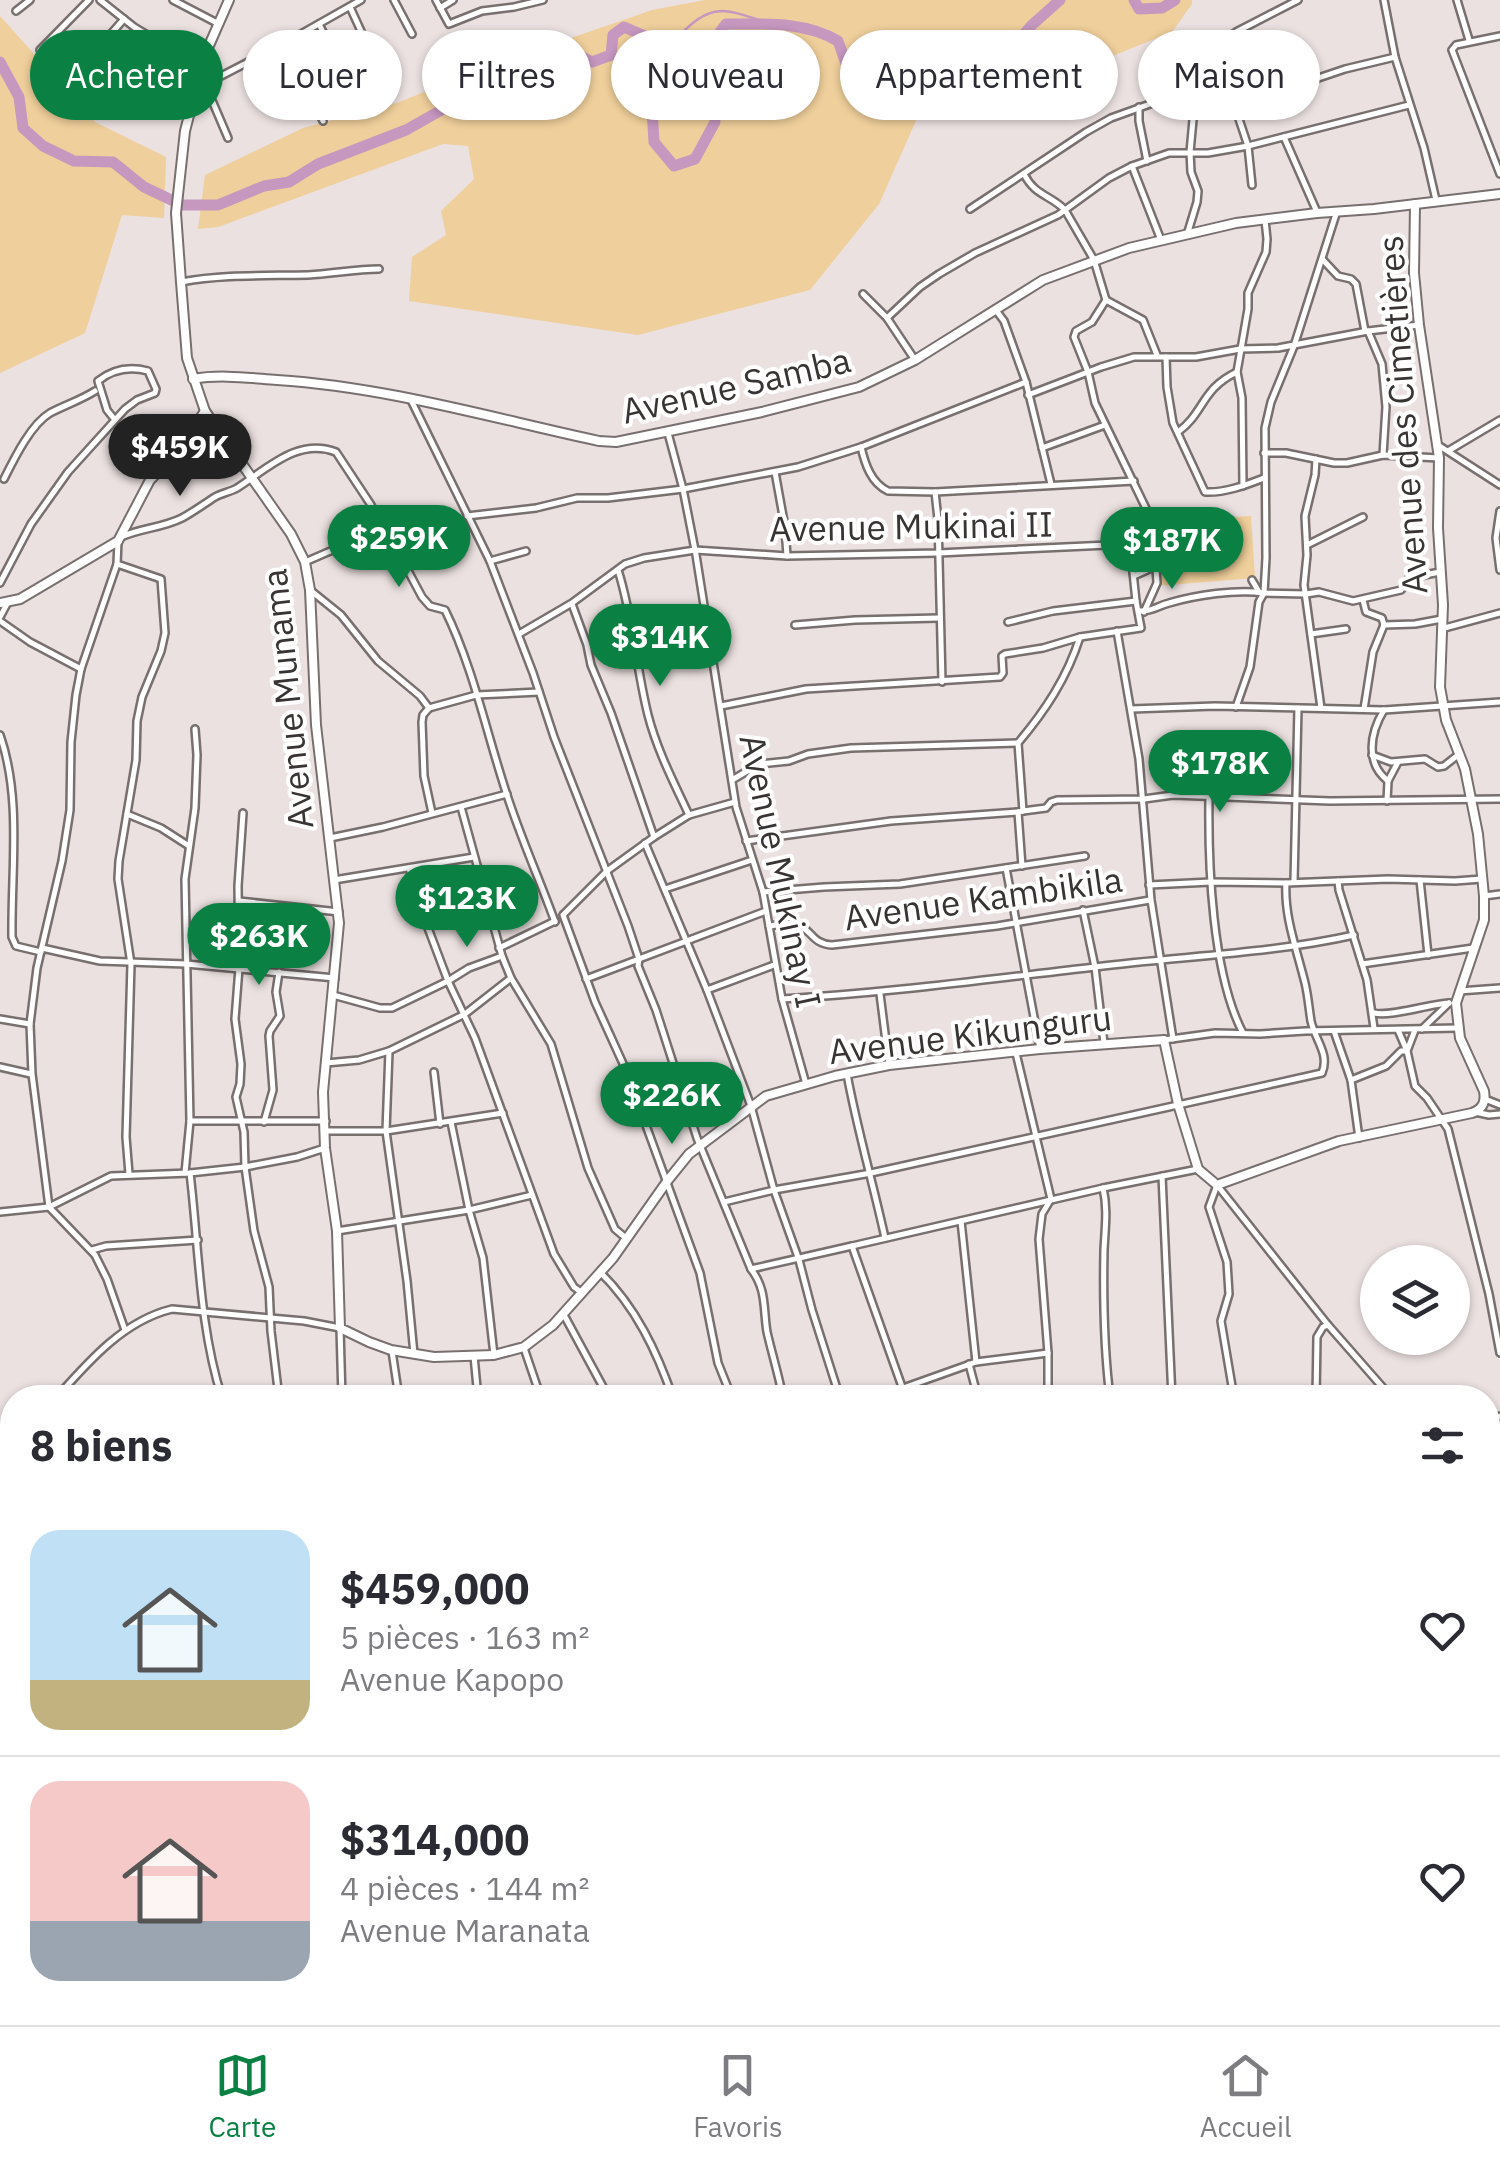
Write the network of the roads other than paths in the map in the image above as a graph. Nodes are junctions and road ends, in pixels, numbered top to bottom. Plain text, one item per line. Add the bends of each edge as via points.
1 (30, 0) edge
2 (89, 0) edge
3 (100, 0) edge
4 (174, 0) edge
5 (229, 0) edge
6 (361, 0) edge
7 (394, 0) edge
8 (436, 0) edge
9 (454, 0) edge
10 (543, 0) edge
11 (1298, 0) edge
12 (1384, 0) edge
13 (1457, 0) edge
14 (350, 6) junction
15 (440, 8) junction
16 (16, 11) dead end
17 (124, 20) junction
18 (218, 23) junction
19 (319, 24) junction
20 (60, 30) edge
21 (115, 30) edge
22 (139, 30) edge
23 (215, 30) edge
24 (309, 30) edge
25 (322, 30) edge
26 (361, 30) edge
27 (1240, 30) edge
28 (412, 34) dead end
29 (1500, 36) edge
30 (1469, 42) junction
31 (1396, 57) junction
32 (1320, 78) edge
33 (1409, 105) junction
34 (1138, 107) edge
35 (188, 120) edge
36 (220, 120) edge
37 (1139, 120) edge
38 (1193, 120) edge
39 (1239, 120) edge
40 (1284, 137) junction
41 (228, 138) dead end
42 (1248, 146) junction
43 (1190, 152) junction
44 (1146, 161) junction
45 (1132, 166) junction
46 (1024, 174) junction
47 (1500, 174) edge
48 (1252, 185) dead end
49 (1500, 194) edge
50 (1436, 201) junction
51 (1415, 204) junction
52 (970, 210) dead end
53 (1065, 210) junction
54 (1317, 212) junction
55 (1338, 212) junction
56 (1265, 219) junction
57 (1187, 235) junction
58 (1161, 240) junction
59 (1094, 260) junction
60 (1323, 260) junction
61 (379, 270) dead end
62 (181, 282) junction
63 (863, 294) dead end
64 (1106, 300) junction
65 (995, 309) junction
66 (887, 318) junction
67 (1419, 324) junction
68 (1366, 331) junction
69 (1294, 346) junction
70 (1240, 349) junction
71 (1157, 356) junction
72 (1166, 357) junction
73 (915, 360) junction
74 (1088, 372) junction
75 (1237, 372) junction
76 (193, 380) junction
77 (1026, 382) junction
78 (98, 392) junction
79 (1028, 395) junction
80 (410, 398) junction
81 (205, 411) junction
82 (116, 420) junction
83 (1500, 420) edge
84 (1106, 424) junction
85 (668, 432) junction
86 (1178, 432) junction
87 (1438, 445) junction
88 (861, 447) junction
89 (1042, 448) junction
90 (1448, 451) junction
91 (1264, 453) junction
92 (1383, 454) junction
93 (1439, 458) junction
94 (1316, 459) junction
95 (775, 472) junction
96 (251, 477) junction
97 (1264, 478) junction
98 (4, 479) dead end
99 (1134, 481) junction
100 (1051, 484) junction
101 (1500, 484) edge
102 (1243, 486) junction
103 (683, 489) junction
104 (935, 492) junction
105 (1500, 511) edge
106 (468, 516) junction
107 (1363, 516) dead end
108 (1151, 517) junction
109 (383, 534) junction
110 (120, 539) junction
111 (1130, 544) junction
112 (1307, 545) junction
113 (694, 550) junction
114 (526, 551) dead end
115 (938, 553) junction
116 (787, 556) junction
117 (490, 561) junction
118 (305, 562) junction
119 (117, 564) junction
120 (1156, 566) junction
121 (618, 570) junction
122 (1500, 570) edge
123 (1440, 572) junction
124 (1134, 577) junction
125 (1252, 580) dead end
126 (0, 583) edge
127 (310, 590) junction
128 (1262, 592) junction
129 (1306, 594) junction
130 (1363, 600) junction
131 (1136, 601) junction
132 (4, 602) edge
133 (572, 603) junction
134 (1142, 611) junction
135 (1500, 613) edge
136 (940, 618) junction
137 (0, 619) edge
138 (1008, 622) dead end
139 (1442, 624) junction
140 (795, 625) dead end
141 (1384, 625) junction
142 (1346, 629) dead end
143 (1117, 632) junction
144 (519, 634) junction
145 (1311, 634) junction
146 (1080, 636) junction
147 (82, 670) junction
148 (942, 682) junction
149 (539, 692) junction
150 (476, 694) junction
151 (1500, 702) edge
152 (720, 706) junction
153 (1443, 706) junction
154 (1236, 707) junction
155 (429, 708) junction
156 (1298, 708) junction
157 (1321, 708) junction
158 (1132, 709) junction
159 (1364, 710) junction
160 (1384, 710) junction
161 (196, 730) dead end
162 (0, 734) edge
163 (1018, 744) junction
164 (1460, 754) junction
165 (1372, 756) junction
166 (1398, 761) junction
167 (732, 781) junction
168 (1388, 782) junction
169 (507, 794) junction
170 (1209, 797) junction
171 (1295, 798) junction
172 (1500, 799) edge
173 (1144, 800) junction
174 (1471, 800) junction
175 (736, 802) junction
176 (1387, 802) junction
177 (461, 807) junction
178 (243, 812) dead end
179 (1021, 812) junction
180 (432, 813) junction
181 (127, 814) junction
182 (689, 815) junction
183 (654, 836) junction
184 (329, 838) junction
185 (746, 841) junction
186 (646, 844) junction
187 (189, 846) junction
188 (1085, 856) dead end
189 (474, 857) junction
190 (752, 860) junction
191 (1022, 866) junction
192 (409, 868) junction
193 (1006, 868) junction
194 (607, 871) junction
195 (1482, 879) junction
196 (334, 880) junction
197 (1420, 880) junction
198 (1211, 882) junction
199 (1290, 882) junction
200 (1338, 882) junction
201 (1149, 885) junction
202 (665, 889) junction
203 (762, 892) junction
204 (1500, 894) edge
205 (1484, 896) junction
206 (1151, 900) junction
207 (238, 901) junction
208 (1083, 910) junction
209 (766, 911) junction
210 (339, 912) junction
211 (563, 914) junction
212 (555, 922) junction
213 (1016, 922) junction
214 (769, 926) junction
215 (1354, 935) junction
216 (685, 942) junction
217 (1295, 947) junction
218 (499, 948) junction
219 (1475, 948) junction
220 (42, 950) junction
221 (1220, 954) junction
222 (1428, 955) junction
223 (502, 956) junction
224 (638, 959) junction
225 (1162, 960) junction
226 (131, 964) junction
227 (186, 964) junction
228 (775, 964) junction
229 (1362, 964) junction
230 (1095, 966) junction
231 (239, 968) junction
232 (279, 972) junction
233 (1026, 976) junction
234 (1466, 976) junction
235 (335, 978) junction
236 (511, 978) junction
237 (586, 979) junction
238 (448, 980) junction
239 (1500, 988) edge
240 (706, 990) junction
241 (1474, 991) junction
242 (880, 993) junction
243 (333, 995) junction
244 (1455, 997) junction
245 (782, 999) junction
246 (1374, 1013) junction
247 (465, 1014) junction
248 (0, 1020) edge
249 (30, 1024) junction
250 (1374, 1028) junction
251 (1458, 1028) junction
252 (1419, 1029) junction
253 (1398, 1030) junction
254 (1315, 1032) junction
255 (1334, 1032) junction
256 (1243, 1034) junction
257 (1168, 1040) junction
258 (1104, 1043) junction
259 (1040, 1049) junction
260 (389, 1051) junction
261 (1407, 1051) junction
262 (1016, 1052) junction
263 (326, 1063) junction
264 (889, 1065) junction
265 (0, 1067) edge
266 (434, 1072) dead end
267 (32, 1074) junction
268 (847, 1074) junction
269 (1351, 1080) junction
270 (806, 1084) junction
271 (1486, 1100) junction
272 (1178, 1104) junction
273 (1500, 1105) edge
274 (750, 1106) junction
275 (1475, 1112) junction
276 (504, 1113) junction
277 (1500, 1114) edge
278 (1452, 1117) junction
279 (1440, 1118) junction
280 (190, 1121) junction
281 (242, 1122) junction
282 (264, 1122) junction
283 (452, 1122) junction
284 (440, 1124) junction
285 (326, 1126) junction
286 (1448, 1129) junction
287 (386, 1132) junction
288 (1036, 1137) junction
289 (1359, 1138) junction
290 (701, 1144) junction
291 (325, 1148) junction
292 (245, 1167) junction
293 (1198, 1169) junction
294 (188, 1173) junction
295 (871, 1173) junction
296 (130, 1174) junction
297 (1162, 1176) junction
298 (666, 1183) junction
299 (1217, 1185) junction
300 (1103, 1188) junction
301 (774, 1190) junction
302 (532, 1195) junction
303 (1050, 1200) junction
304 (724, 1202) junction
305 (49, 1207) junction
306 (469, 1210) junction
307 (0, 1212) edge
308 (960, 1221) junction
309 (398, 1222) junction
310 (337, 1231) junction
311 (885, 1238) junction
312 (627, 1239) junction
313 (198, 1240) junction
314 (852, 1246) junction
315 (92, 1250) junction
316 (799, 1260) junction
317 (750, 1269) junction
318 (600, 1272) junction
319 (581, 1292) junction
320 (204, 1310) junction
321 (562, 1312) junction
322 (270, 1318) junction
323 (1328, 1325) junction
324 (340, 1328) junction
325 (125, 1330) junction
326 (524, 1347) junction
327 (392, 1350) junction
328 (1500, 1352) edge
329 (1048, 1353) junction
330 (414, 1354) junction
331 (494, 1355) junction
332 (474, 1356) junction
333 (972, 1363) junction
334 (68, 1385) edge
335 (218, 1385) edge
336 (278, 1385) edge
337 (342, 1385) edge
338 (397, 1385) edge
339 (477, 1385) edge
340 (537, 1385) edge
341 (602, 1385) edge
342 (668, 1385) edge
343 (727, 1385) edge
344 (781, 1385) edge
345 (836, 1385) edge
346 (902, 1385) edge
347 (911, 1385) edge
348 (976, 1385) edge
349 (1048, 1385) edge
350 (1109, 1385) edge
351 (1171, 1385) edge
352 (1232, 1385) edge
353 (1316, 1385) edge
354 (1381, 1385) edge

1 - 16 street
2 - 20 street
3 - 17 street
4 - 18 street
5 - 18 street, Avenue Munama
6 - 14 street
7 - 28 street
8 - 15 street
9 - 15 street
10 - 15 street via 449,24
11 - 27 street
12 - 31 street, Avenue des Cimetières
13 - 30 street
14 - 19 street
14 - 26 street
17 - 21 street
17 - 22 street
18 - 23 street, Avenue Munama
19 - 24 street
19 - 25 street
29 - 30 street
30 - 47 street via 1452,50
31 - 32 street
31 - 33 street, Avenue des Cimetières
33 - 40 street
33 - 50 street, Avenue des Cimetières
34 - 46 street via 1086,132
35 - 62 street, Avenue Munama via 176,213
36 - 41 street
37 - 44 street
38 - 43 street
39 - 42 street
40 - 42 street
40 - 54 street
42 - 43 street
42 - 48 street
43 - 44 street
43 - 57 street via 1198,191
44 - 45 street
45 - 53 street
45 - 58 street
46 - 52 street
46 - 53 street via 1032,188
49 - 50 street, Avenue Samba
50 - 51 street, Avenue Samba
51 - 55 street, Avenue Samba
51 - 67 street, Avenue des Cimetières
53 - 59 street
53 - 66 street via 948,269
54 - 55 street, Avenue Samba
54 - 56 street, Avenue Samba
55 - 60 street
56 - 57 street, Avenue Samba
56 - 70 street via 1266,252 1248,293
57 - 58 street, Avenue Samba
58 - 59 street, Avenue Samba
59 - 64 street
59 - 65 street, Avenue Samba
60 - 68 street via 1356,284
60 - 69 street
61 - 62 street
62 - 76 street, Avenue Munama
63 - 66 street
64 - 71 street via 1143,320
64 - 74 street via 1074,337
65 - 73 street, Avenue Samba
65 - 77 street
66 - 73 street
67 - 68 street
67 - 87 street, Avenue des Cimetières
68 - 69 street
68 - 92 street via 1382,364
69 - 70 street
69 - 91 street via 1271,402
70 - 72 street
70 - 75 street
71 - 72 street
71 - 74 street via 1134,356
72 - 86 street
73 - 85 street, Avenue Samba via 830,396
74 - 79 street
74 - 84 street
75 - 86 street via 1210,390
75 - 102 street
76 - 80 street, Avenue Samba via 334,384
76 - 81 street, Avenue Munama
77 - 79 street
77 - 88 street
78 - 82 street
78 - 82 street via 98,381 114,372 148,371 156,389
78 - 98 street via 42,419
79 - 89 street
80 - 85 street, Avenue Samba via 600,441
80 - 106 street
81 - 96 street, Avenue Munama
81 - 110 street via 150,480
82 - 126 street via 41,507
83 - 90 street
84 - 89 street
84 - 99 street
85 - 103 street, Avenue Mukinay I
86 - 102 street via 1206,492
87 - 90 street
87 - 93 street, Avenue des Cimetières
88 - 95 street
88 - 104 street via 882,488
89 - 100 street
90 - 101 street
91 - 94 street
91 - 97 street
92 - 93 street
92 - 94 street via 1347,463
93 - 123 street, Avenue des Cimetières
94 - 112 street via 1305,516
95 - 103 street
95 - 116 street
96 - 109 street via 308,448 336,452
96 - 110 street via 164,526
96 - 118 street, Avenue Munama
97 - 102 street
97 - 128 street
99 - 100 street
99 - 108 street
100 - 104 street
103 - 106 street
103 - 113 street, Avenue Mukinay I
104 - 115 street
105 - 122 street
106 - 117 street
107 - 112 street
108 - 111 street
108 - 120 street
109 - 118 street
109 - 150 street via 422,597 445,610
110 - 119 street
110 - 132 street
111 - 115 street, Avenue Mukinai II
111 - 124 street
112 - 129 street
113 - 116 street, Avenue Mukinai II
113 - 121 street, Avenue Mukinai II
113 - 152 street, Avenue Mukinay I
114 - 117 street
115 - 116 street, Avenue Mukinai II
115 - 136 street
117 - 144 street
118 - 127 street, Avenue Munama
119 - 147 street
119 - 181 street via 161,579 166,626 142,696
120 - 124 street
120 - 134 street via 1157,583
121 - 133 street, Avenue Mukinai II
121 - 182 street via 648,715
123 - 130 street
123 - 139 street, Avenue des Cimetières
124 - 131 street
125 - 128 street
127 - 155 street
127 - 184 street, Avenue Munama
128 - 129 street
128 - 134 street via 1215,594
128 - 154 street via 1250,668
129 - 130 street
129 - 145 street
130 - 141 street via 1366,612
131 - 134 street
131 - 138 street
132 - 137 street
133 - 144 street, Avenue Mukinai II
133 - 183 street
134 - 143 street via 1141,628
135 - 139 street
136 - 140 street
136 - 148 street
137 - 147 street
139 - 141 street
139 - 153 street, Avenue des Cimetières
141 - 159 street via 1372,652
142 - 145 street
143 - 146 street
143 - 158 street
144 - 149 street
145 - 157 street
146 - 148 street via 1005,654 1002,676
146 - 163 street via 1055,694
147 - 220 street via 72,714 70,810
148 - 152 street via 806,689
149 - 150 street
149 - 194 street
150 - 155 street
150 - 169 street
151 - 153 street
152 - 167 street, Avenue Mukinay I
153 - 160 street
153 - 164 street, Avenue des Cimetières
154 - 156 street
154 - 158 street
155 - 180 street via 422,722
156 - 157 street
156 - 171 street
157 - 159 street
158 - 173 street
159 - 160 street
160 - 165 street
161 - 187 street
162 - 220 street via 13,796 12,937 16,946
163 - 167 street via 851,748 765,763
163 - 179 street
164 - 166 street via 1438,767 1419,758
164 - 174 street, Avenue des Cimetières
165 - 166 street
165 - 168 street
166 - 168 street
167 - 175 street, Avenue Mukinay I
168 - 176 street
169 - 177 street
169 - 212 street
170 - 171 street
170 - 173 street
170 - 198 street
171 - 176 street
171 - 199 street
172 - 174 street
173 - 179 street via 1057,800
173 - 201 street
174 - 176 street
174 - 195 street, Avenue des Cimetières
175 - 182 street
175 - 185 street, Avenue Mukinay I
177 - 180 street
177 - 189 street
178 - 207 street
179 - 185 street
179 - 191 street
180 - 184 street
181 - 187 street
181 - 226 street via 118,880
182 - 183 street
183 - 186 street
184 - 196 street, Avenue Munama
185 - 190 street, Avenue Mukinay I
186 - 194 street
186 - 202 street
187 - 227 street
188 - 191 street
189 - 192 street
189 - 218 street
190 - 202 street
190 - 203 street, Avenue Mukinay I
191 - 193 street
192 - 196 street
192 - 238 street
193 - 203 street via 900,884
193 - 213 street
194 - 211 street
194 - 224 street
195 - 197 street
195 - 205 street, Avenue des Cimetières
196 - 210 street, Avenue Munama
197 - 200 street
197 - 222 street
198 - 199 street
198 - 201 street
198 - 221 street
199 - 200 street
199 - 217 street via 1286,900
200 - 215 street
201 - 206 street
202 - 216 street
203 - 209 street, Avenue Mukinay I
204 - 205 street
205 - 219 street, Avenue des Cimetières
206 - 208 street, Avenue Kambikila
206 - 225 street
207 - 210 street
207 - 231 street
208 - 213 street, Avenue Kambikila
208 - 230 street
209 - 214 street, Avenue Mukinay I
209 - 216 street
210 - 235 street, Avenue Munama
211 - 212 street
211 - 237 street
212 - 218 street
213 - 214 street, Avenue Kambikila via 832,945 792,923
213 - 233 street
214 - 228 street, Avenue Mukinay I
215 - 217 street
215 - 229 street
216 - 224 street
216 - 240 street
217 - 221 street
217 - 254 street
218 - 223 street
219 - 222 street
219 - 234 street, Avenue des Cimetières
220 - 226 street
220 - 249 street
221 - 225 street
221 - 256 street
222 - 229 street
223 - 236 street
223 - 238 street
224 - 237 street
224 - 290 street
225 - 230 street
225 - 257 street
226 - 227 street
226 - 296 street
227 - 231 street
227 - 280 street
228 - 240 street
228 - 245 street, Avenue Mukinay I
229 - 246 street
230 - 233 street
230 - 258 street
231 - 232 street
231 - 281 street via 236,1097
232 - 235 street
232 - 282 street via 280,1016 269,1036 272,1090
233 - 242 street
233 - 259 street
234 - 241 street
234 - 244 street, Avenue des Cimetières
235 - 243 street, Avenue Munama
236 - 247 street
236 - 312 street via 551,1044 593,1182 615,1230
237 - 298 street
238 - 243 street via 386,1010
238 - 247 street
239 - 241 street
240 - 274 street
241 - 244 street
242 - 245 street
242 - 264 street
243 - 263 street, Avenue Munama
244 - 246 street
244 - 251 street, Avenue des Cimetières
244 - 252 street
245 - 270 street, Avenue Mukinay I
246 - 250 street
247 - 260 street
247 - 276 street
248 - 249 street
249 - 267 street
250 - 253 street
250 - 255 street
251 - 252 street
251 - 271 street, Avenue des Cimetières
252 - 253 street
252 - 261 street
253 - 261 street
254 - 255 street
254 - 256 street
254 - 272 street via 1326,1064 1322,1073
255 - 269 street
256 - 257 street
257 - 258 street, Avenue Kikunguru
257 - 272 street, Avenue Kikunguru
258 - 259 street, Avenue Kikunguru
259 - 262 street, Avenue Kikunguru
260 - 263 street
260 - 287 street
261 - 269 street
261 - 279 street via 1415,1086
262 - 264 street, Avenue Kikunguru
262 - 288 street
263 - 285 street, Avenue Munama
264 - 268 street, Avenue Kikunguru
265 - 267 street
266 - 284 street
267 - 305 street
268 - 270 street, Avenue Kikunguru
268 - 295 street
269 - 289 street
270 - 274 street, Avenue Kikunguru
271 - 273 street
271 - 275 street
272 - 288 street
272 - 293 street, Avenue Kikunguru
274 - 290 street, Avenue Kikunguru
274 - 301 street
275 - 277 street
275 - 278 street
276 - 283 street
276 - 302 street
278 - 279 street
278 - 286 street
279 - 286 street
279 - 289 street
280 - 281 street
280 - 294 street
281 - 282 street
281 - 292 street
282 - 285 street
283 - 284 street
283 - 306 street
284 - 287 street
285 - 287 street
285 - 291 street, Avenue Munama
286 - 328 street
287 - 309 street
288 - 295 street
288 - 303 street
289 - 299 street
290 - 298 street, Avenue Kikunguru
290 - 304 street
291 - 292 street
291 - 310 street, Avenue Munama
292 - 294 street
292 - 322 street
293 - 297 street
293 - 299 street
294 - 296 street
294 - 313 street
295 - 301 street
295 - 311 street
296 - 305 street via 100,1180
297 - 300 street
297 - 351 street
298 - 312 street, Avenue Kikunguru
298 - 343 street via 700,1273
299 - 323 street
299 - 352 street via 1209,1204 1227,1268 1221,1321
300 - 303 street
300 - 350 street
301 - 304 street
301 - 316 street
302 - 306 street
302 - 319 street via 554,1254
303 - 308 street
303 - 329 street via 1040,1238
304 - 317 street
305 - 307 street
305 - 315 street
306 - 309 street
306 - 331 street via 483,1258
308 - 311 street
308 - 333 street
309 - 310 street
309 - 330 street
310 - 324 street, Avenue Munama
311 - 314 street
312 - 318 street, Avenue Kikunguru
313 - 315 street
313 - 320 street
314 - 316 street
314 - 346 street
315 - 325 street
316 - 317 street
316 - 345 street
317 - 344 street via 765,1298
318 - 319 street, Avenue Kikunguru
318 - 342 street via 625,1299
319 - 321 street, Avenue Kikunguru
320 - 322 street, Avenue Kikunguru
320 - 325 street, Avenue Kikunguru via 162,1311
320 - 335 street
321 - 326 street, Avenue Kikunguru
321 - 341 street
322 - 324 street, Avenue Kikunguru
322 - 336 street
323 - 353 street via 1317,1337
323 - 354 street
324 - 327 street, Avenue Kikunguru
324 - 337 street
325 - 334 street, Avenue Kikunguru
326 - 331 street, Avenue Kikunguru
326 - 340 street
327 - 330 street, Avenue Kikunguru
327 - 338 street
329 - 333 street
329 - 349 street
330 - 332 street, Avenue Kikunguru
331 - 332 street, Avenue Kikunguru
332 - 339 street
333 - 347 street
333 - 348 street

